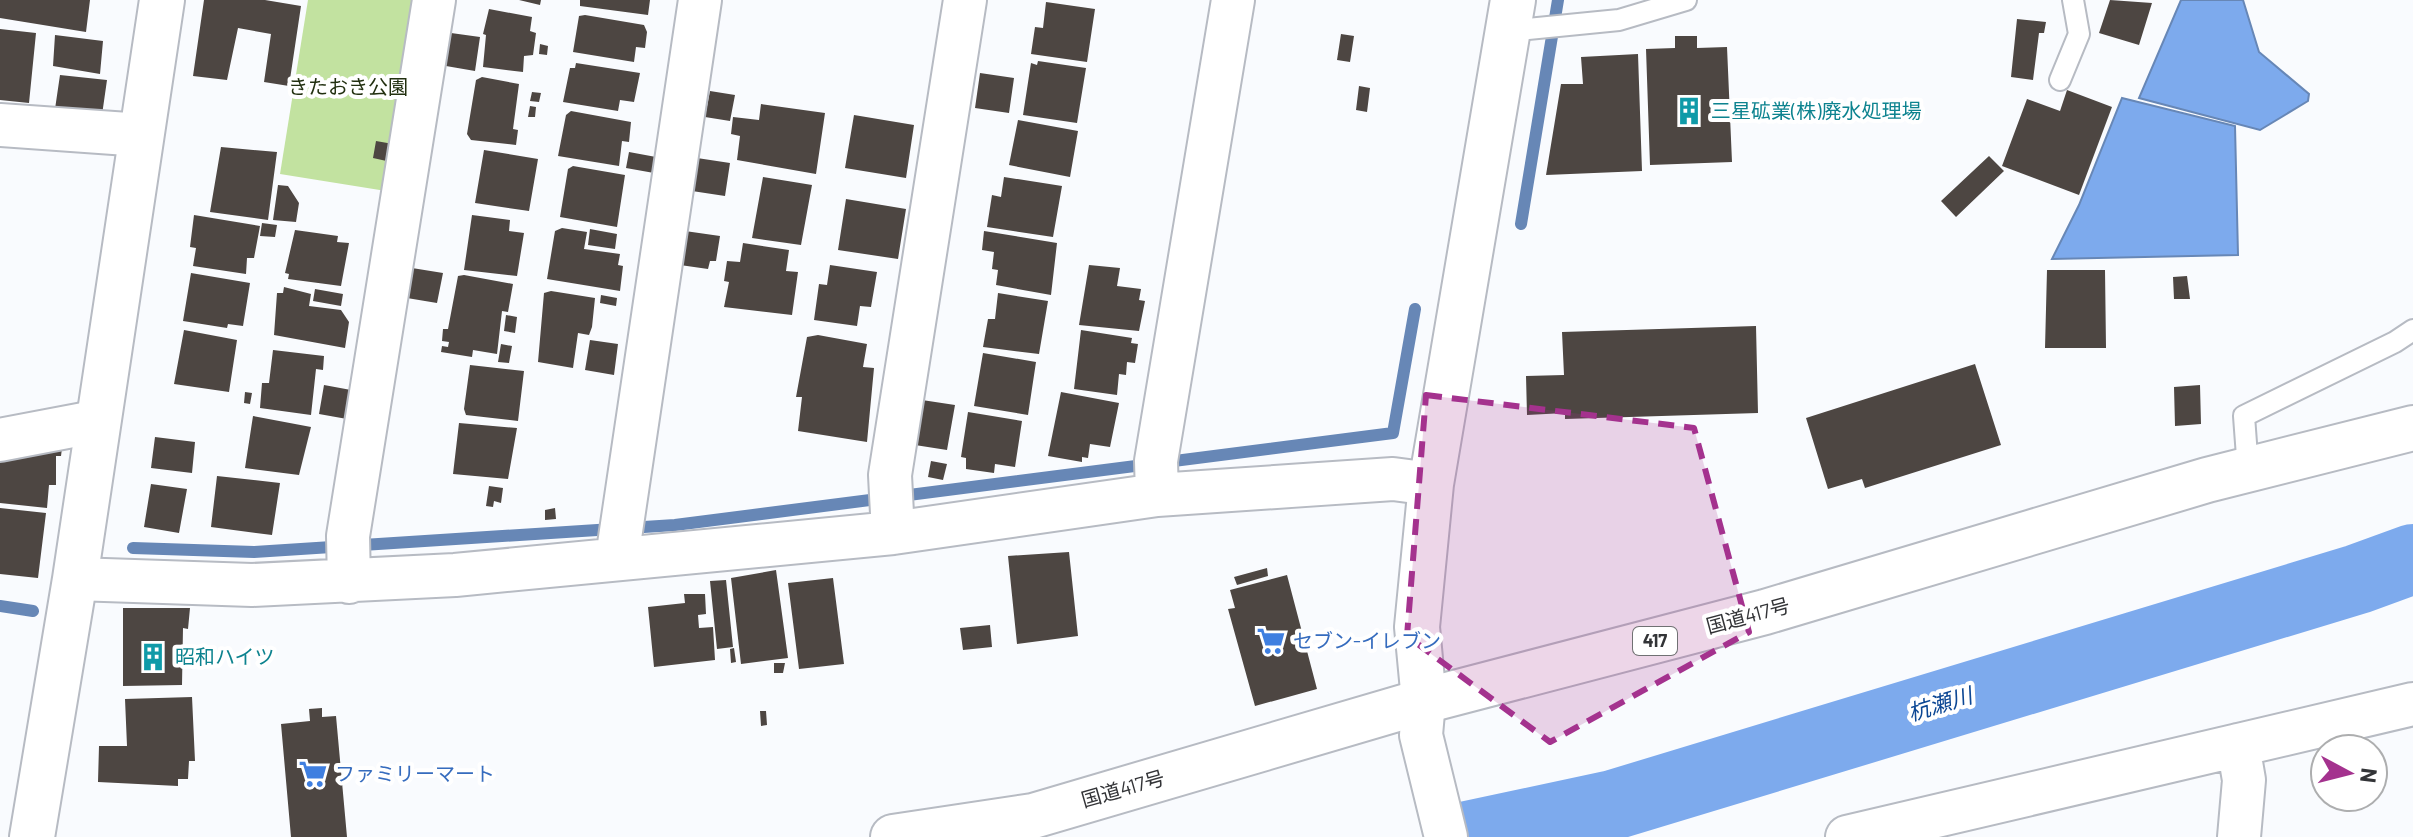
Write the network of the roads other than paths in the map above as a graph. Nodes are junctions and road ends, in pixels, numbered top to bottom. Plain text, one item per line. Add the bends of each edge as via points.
1 (162, 0) edge
2 (434, 0) edge
3 (700, 0) edge
4 (965, 0) edge
5 (1233, 0) edge
6 (1686, 0) edge
7 (2073, 0) edge
8 (1520, 20) edge
9 (2060, 80) dead end
10 (0, 125) edge
11 (142, 135) junction
12 (2413, 330) edge
13 (99, 421) junction
14 (2413, 428) edge
15 (0, 440) edge
16 (2248, 470) junction
17 (1157, 479) junction
18 (1431, 484) junction
19 (891, 512) junction
20 (620, 538) junction
21 (349, 560) junction
22 (75, 579) junction
23 (2413, 704) edge
24 (1422, 718) junction
25 (2238, 745) junction
26 (32, 837) edge
27 (893, 837) edge
28 (1446, 837) edge
29 (1847, 837) edge
30 (2239, 837) edge

1 - 11 main road
2 - 21 street
3 - 20 street
4 - 19 street
5 - 17 street
6 - 8 lane via 1619,20
7 - 9 lane via 2079,34
8 - 18 main road
10 - 11 street
11 - 13 main road
12 - 16 lane via 2244,416
13 - 15 street
13 - 22 main road
14 - 16 main road, 国道417号 / 417
16 - 24 main road, 国道417号 / 417
17 - 18 street via 1393,479
17 - 19 street
18 - 24 main road via 1417,627
19 - 20 street
20 - 21 street
21 - 22 street via 252,585
22 - 26 main road
23 - 25 street
24 - 27 main road, 国道417号 / 417 via 1033,816
24 - 28 street
25 - 29 street
25 - 30 street via 2244,780

